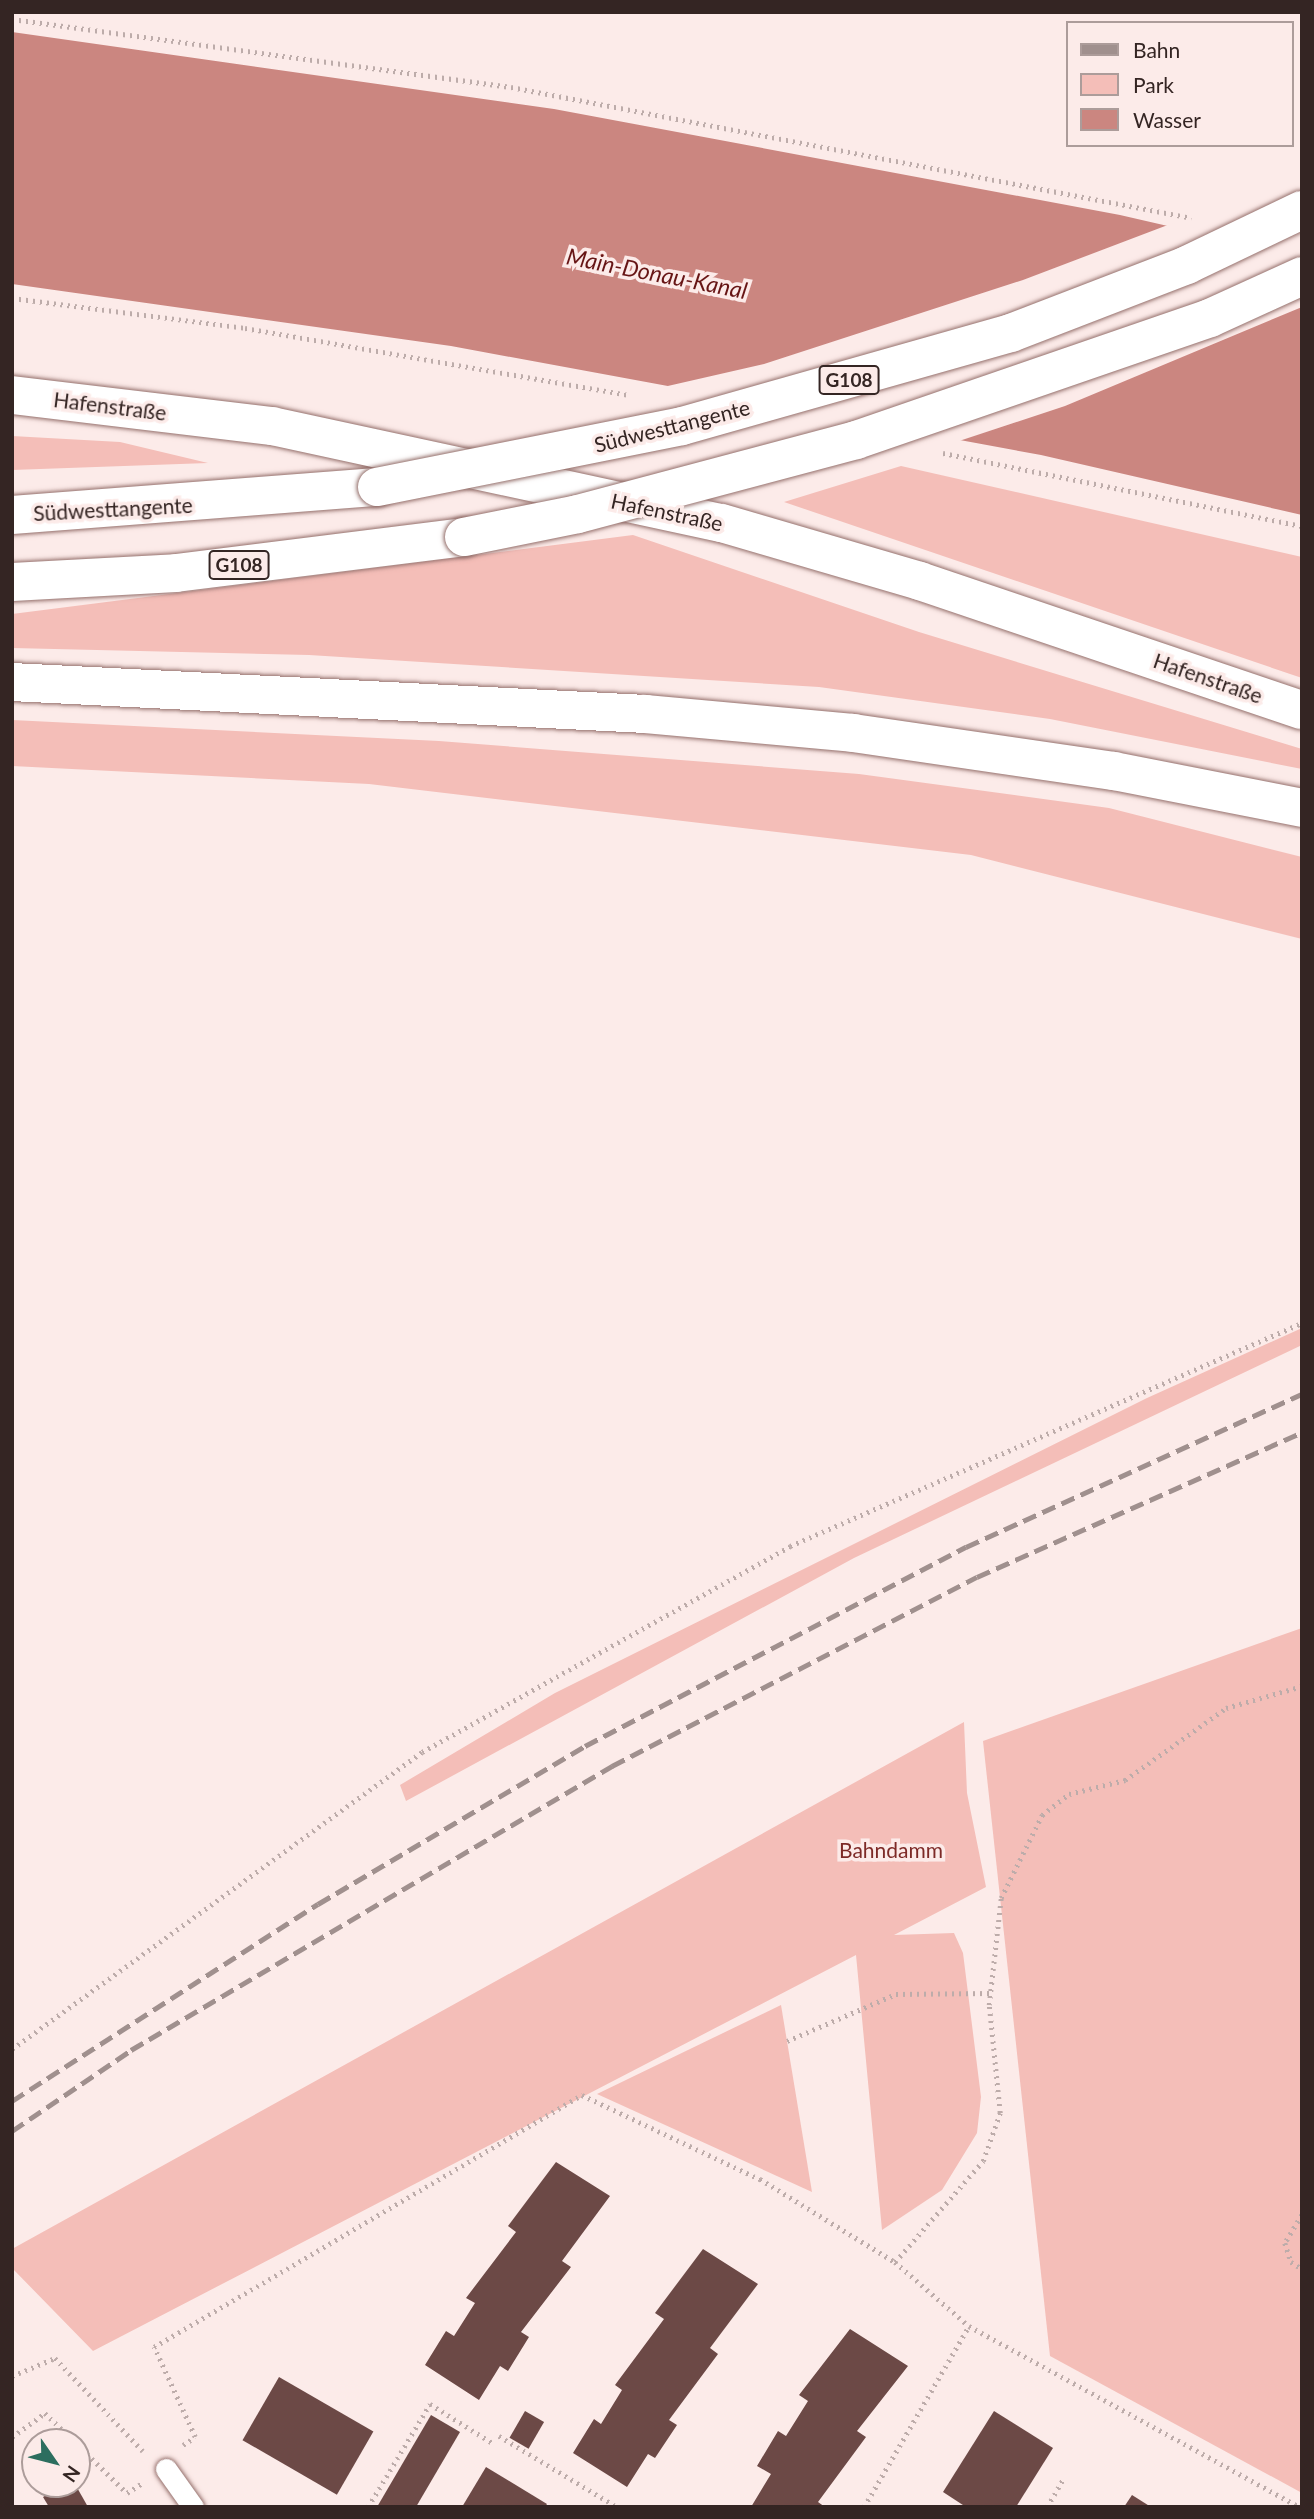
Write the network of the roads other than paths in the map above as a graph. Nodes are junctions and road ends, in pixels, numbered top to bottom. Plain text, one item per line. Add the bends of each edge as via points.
1 (1302, 209) edge
2 (1302, 276) edge
3 (12, 395) edge
4 (12, 515) edge
5 (12, 582) edge
6 (12, 682) edge
7 (1302, 710) edge
8 (1302, 808) edge
9 (166, 2469) road end
10 (192, 2507) edge

1 - 4 highway, Südwesttangente / G108, bridge via 1187,265 1011,333 682,426 377,487
2 - 5 highway, G108, bridge via 1210,318 1033,383 856,440 578,514 464,537 176,573
3 - 7 highway, Hafenstraße via 272,426 722,523 920,581
6 - 8 highway via 645,713 853,733 1114,771
9 - 10 lane

